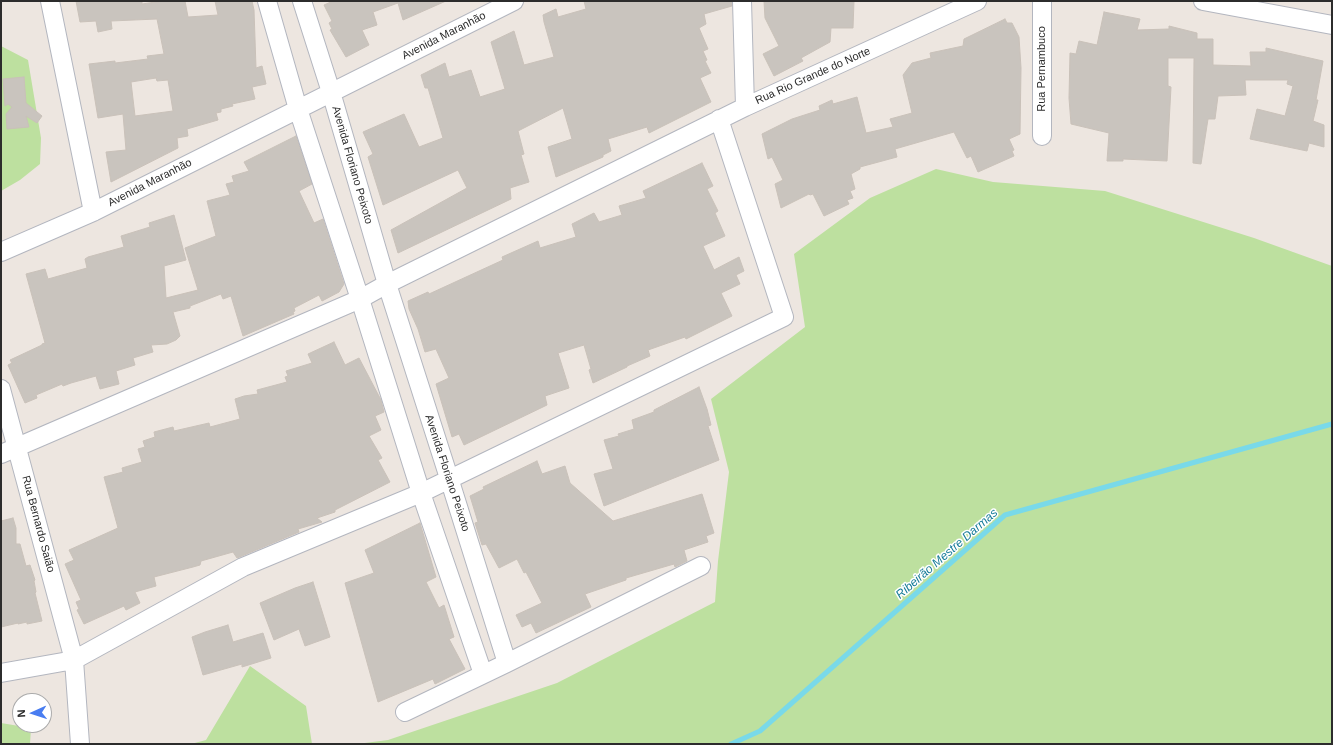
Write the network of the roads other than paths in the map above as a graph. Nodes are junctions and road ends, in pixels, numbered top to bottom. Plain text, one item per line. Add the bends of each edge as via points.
1 (50, 1) edge
2 (267, 1) edge
3 (302, 1) edge
4 (514, 1) edge
5 (742, 1) edge
6 (977, 1) edge
7 (1042, 1) edge
8 (1203, 1) edge
9 (1332, 25) edge
10 (332, 92) junction
11 (744, 107) junction
12 (298, 109) junction
13 (719, 119) junction
14 (1042, 136) dead end
15 (93, 212) junction
16 (1, 252) edge
17 (387, 284) junction
18 (360, 299) junction
19 (1, 389) edge
20 (17, 448) junction
21 (1, 454) edge
22 (449, 478) junction
23 (421, 493) junction
24 (701, 566) dead end
25 (74, 660) junction
26 (507, 663) junction
27 (1, 673) edge
28 (483, 674) junction
29 (405, 712) dead end
30 (80, 744) edge

1 - 15 street
2 - 12 street
3 - 10 street, Avenida Floriano Peixoto
4 - 10 street, Avenida Maranhão
5 - 11 street, Rua Rio Grande do Norte
6 - 11 street, Rua Rio Grande do Norte
7 - 14 street, Rua Pernambuco
8 - 9 street
10 - 12 street, Avenida Floriano Peixoto
10 - 17 street, Avenida Floriano Peixoto
11 - 13 street
12 - 15 street, Avenida Maranhão
12 - 18 street
13 - 17 street
13 - 22 street via 784,317
15 - 16 street, Avenida Maranhão
17 - 18 street
17 - 22 street, Avenida Floriano Peixoto
18 - 20 street
18 - 23 street
19 - 20 street, Rua Bernardo Saião
20 - 21 street
20 - 25 street, Rua Bernardo Saião
22 - 23 street
22 - 26 street, Avenida Floriano Peixoto
23 - 25 street via 243,567
23 - 28 street
24 - 26 street
25 - 27 street
25 - 30 street, Rua Bernardo Saião
26 - 28 street
28 - 29 street

